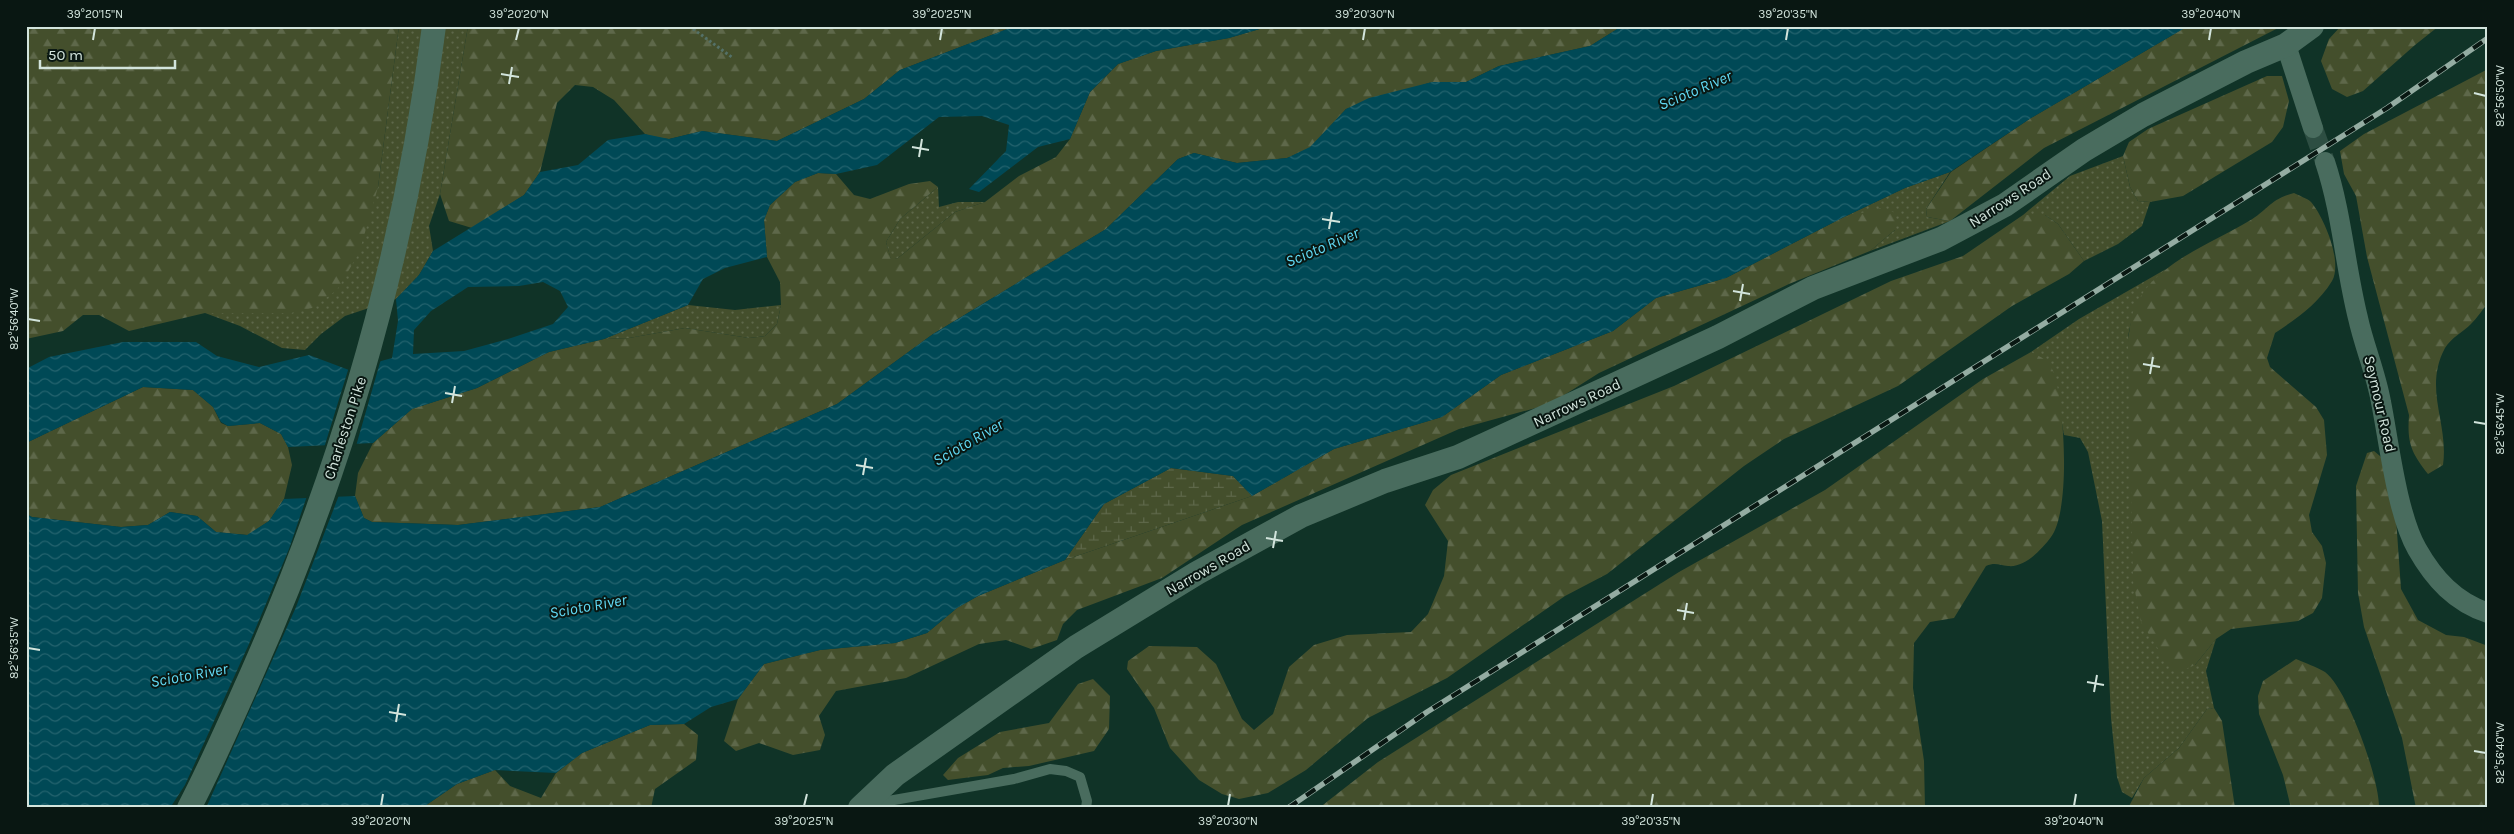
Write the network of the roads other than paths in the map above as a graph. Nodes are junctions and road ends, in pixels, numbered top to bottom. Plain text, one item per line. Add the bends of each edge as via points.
1 (434, 26) edge
2 (2312, 26) edge
3 (2286, 45) junction
4 (2314, 128) tunnel mouth
5 (2326, 162) tunnel mouth
6 (2488, 614) edge
7 (861, 807) edge
8 (188, 808) edge
9 (1086, 808) edge

1 - 8 street, Charleston Pike via 417,132 383,298 336,457 270,633
2 - 3 street, Narrows Road
3 - 4 street
3 - 7 street, Narrows Road via 2246,62 2143,116 2084,150 2005,205 1941,239 1813,288 1718,337 1458,457 1385,481 1300,516 1197,573 1076,647 895,774
5 - 6 street, Seymour Road via 2335,193 2358,318 2379,388 2398,487 2416,547 2436,578 2453,595
7 - 9 lane via 1014,779 1050,769 1080,777

